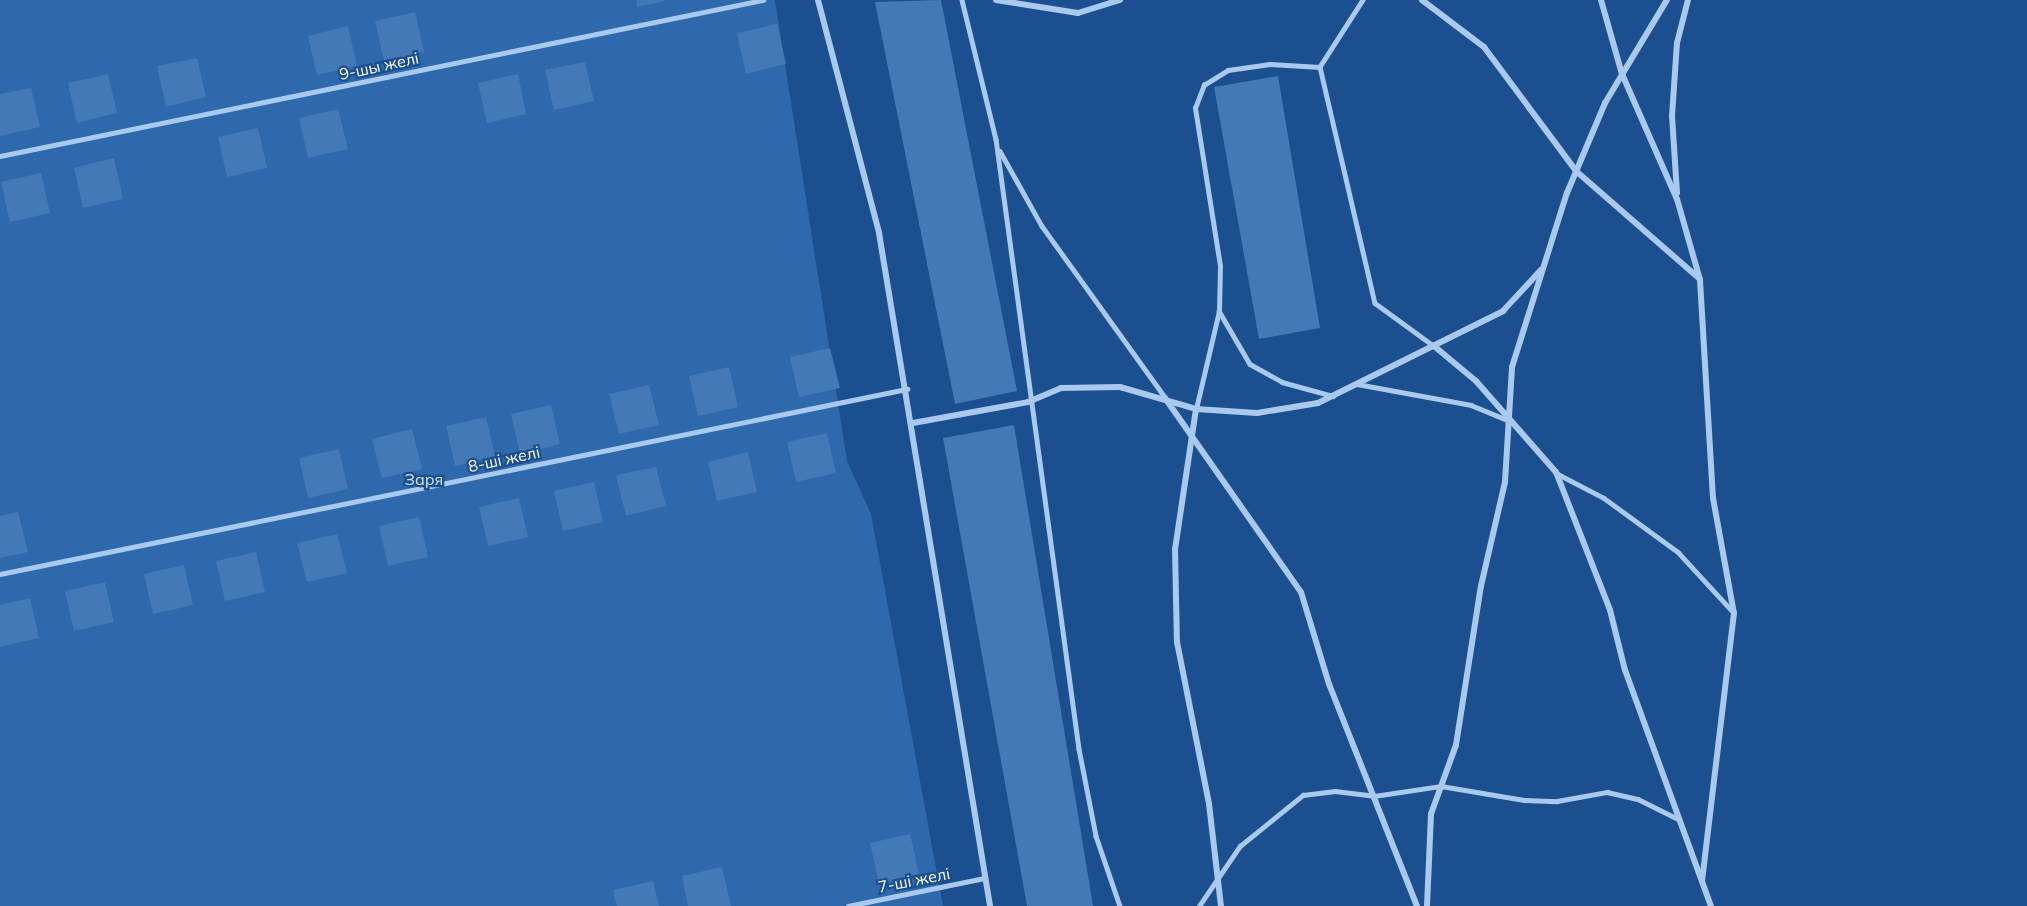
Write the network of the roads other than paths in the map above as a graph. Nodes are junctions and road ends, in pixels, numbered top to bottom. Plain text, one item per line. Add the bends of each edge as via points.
1 (763, 0) edge
2 (818, 0) edge
3 (962, 0) edge
4 (996, 0) edge
5 (1120, 0) edge
6 (1363, 0) edge
7 (1422, 0) edge
8 (1601, 0) edge
9 (1667, 0) edge
10 (1688, 0) edge
11 (1320, 67) junction
12 (1622, 74) junction
13 (996, 139) junction
14 (0, 156) edge
15 (1576, 171) junction
16 (1677, 199) junction
17 (1543, 268) junction
18 (1700, 280) junction
19 (1219, 311) junction
20 (1434, 346) junction
21 (1357, 384) junction
22 (907, 389) junction
23 (1164, 396) junction
24 (1333, 396) junction
25 (1028, 402) junction
26 (1197, 409) junction
27 (1510, 421) junction
28 (914, 423) junction
29 (1192, 436) junction
30 (1556, 472) junction
31 (0, 574) edge
32 (1734, 613) junction
33 (1441, 786) junction
34 (1374, 796) junction
35 (1678, 819) junction
36 (985, 878) junction
37 (1219, 878) junction
38 (1702, 879) junction
39 (848, 906) edge
40 (990, 906) edge
41 (1120, 906) edge
42 (1199, 906) edge
43 (1221, 906) edge
44 (1417, 906) edge
45 (1427, 906) edge
46 (1711, 906) edge

1 - 14 lane, 9-шы желі
2 - 22 street via 879,234
3 - 13 lane
4 - 5 street via 1078,13
6 - 11 lane
7 - 15 street via 1484,47
8 - 12 street
9 - 12 street
10 - 16 street via 1677,43 1672,116
11 - 19 lane via 1270,64 1228,70 1204,86 1195,108 1220,266
11 - 20 lane via 1375,303
12 - 15 street
12 - 16 street
13 - 23 lane via 1004,162 1042,226
13 - 25 lane
15 - 17 street
15 - 18 street
16 - 18 street
17 - 20 street via 1503,311
17 - 27 street via 1512,367
18 - 32 street via 1713,498
19 - 24 lane via 1250,364 1282,382
19 - 26 lane
20 - 21 street
20 - 27 street via 1476,381
21 - 24 street
21 - 27 lane via 1471,405
22 - 28 street
22 - 31 lane, 8-ші желі
23 - 25 street via 1120,387 1061,388
23 - 26 street
23 - 29 street
24 - 26 street via 1318,403 1257,413
25 - 28 street
25 - 41 lane via 1079,749 1096,836
26 - 29 street
27 - 30 street
27 - 33 street via 1505,482 1481,586 1456,745
28 - 36 street
29 - 34 street via 1301,592 1329,684
29 - 37 street via 1175,549 1177,642
30 - 32 lane via 1604,498 1678,552
30 - 35 street via 1610,610 1625,670
32 - 38 street
33 - 34 lane
33 - 35 lane via 1524,800 1557,801 1607,792 1638,799
33 - 45 street via 1431,814
34 - 37 lane via 1335,791 1303,795 1240,846
34 - 44 street
35 - 38 street
36 - 39 lane, 7-ші желі
36 - 40 street
37 - 42 lane
37 - 43 street
38 - 46 street

